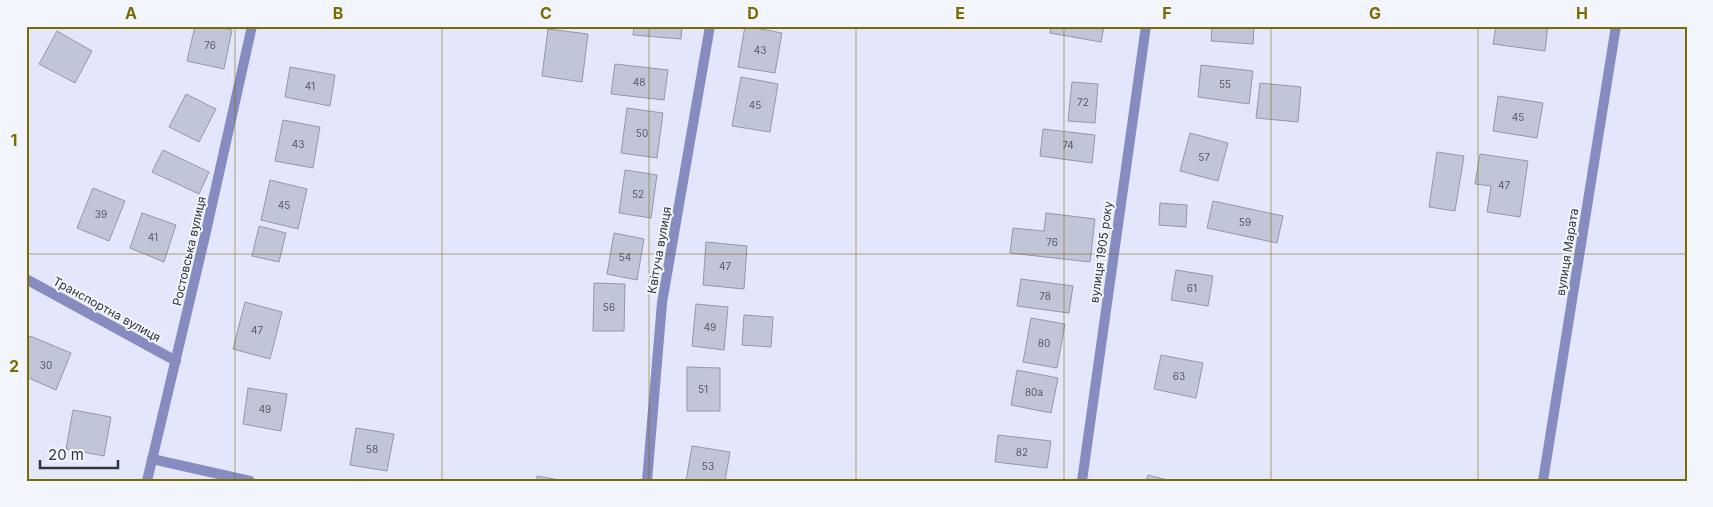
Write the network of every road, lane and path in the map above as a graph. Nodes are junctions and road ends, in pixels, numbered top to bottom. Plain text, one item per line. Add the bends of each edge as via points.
1 (252, 26) edge
2 (710, 26) edge
3 (1146, 26) edge
4 (1616, 26) edge
5 (26, 279) edge
6 (176, 361) junction
7 (152, 459) junction
8 (147, 481) edge
9 (250, 481) edge
10 (647, 481) edge
11 (1082, 481) edge
12 (1543, 481) edge

1 - 6 street, Ростовська вулиця
2 - 10 street, Квітуча вулиця via 662,302
3 - 11 street, вулиця 1905 року
4 - 12 street, вулиця Марата
5 - 6 street, Транспортна вулиця
6 - 7 street, Ростовська вулиця
7 - 8 street, Ростовська вулиця
7 - 9 street

